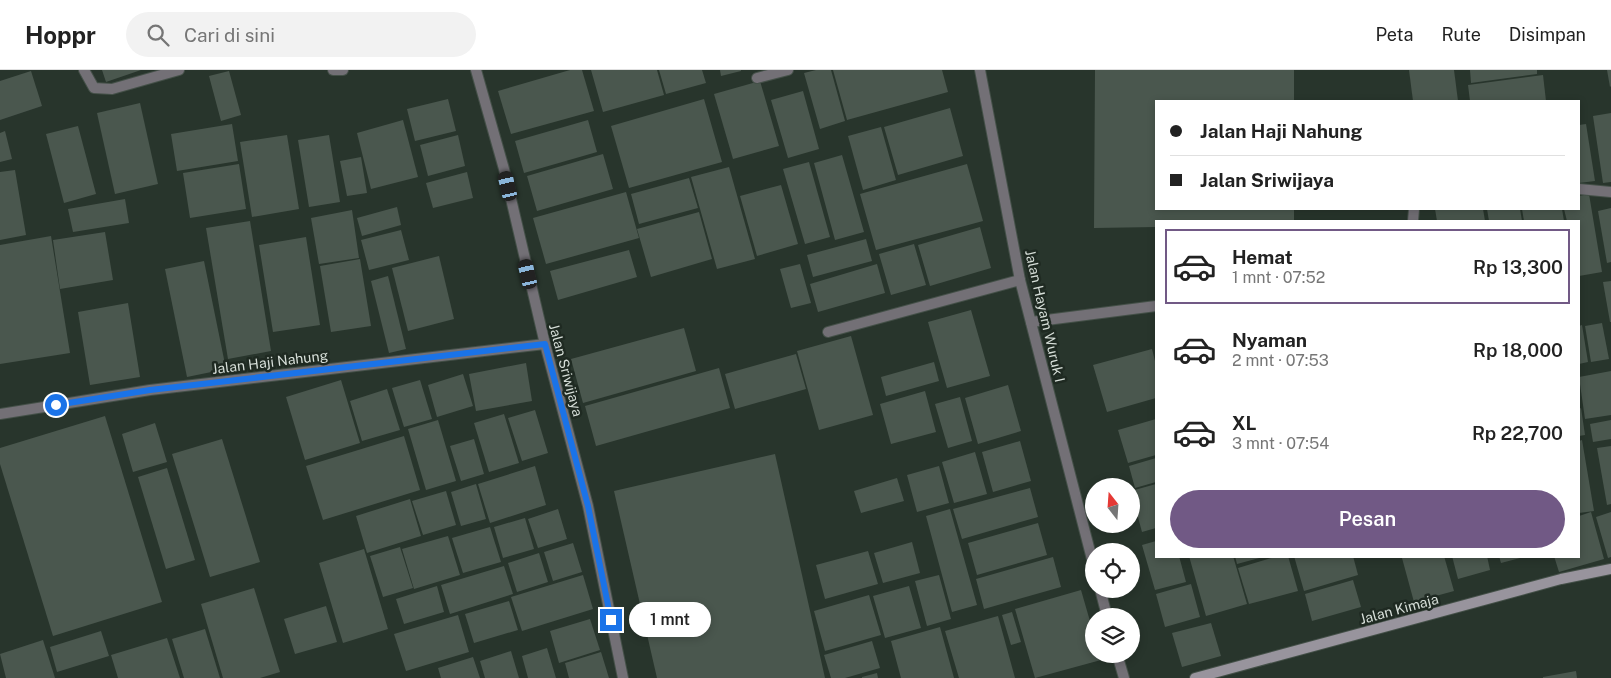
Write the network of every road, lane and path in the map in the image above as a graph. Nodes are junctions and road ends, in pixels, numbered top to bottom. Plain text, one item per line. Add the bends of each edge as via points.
1 (84, 70) edge
2 (179, 70) edge
3 (332, 70) edge
4 (343, 70) edge
5 (476, 70) edge
6 (788, 70) edge
7 (980, 70) edge
8 (757, 78) dead end
9 (1580, 189) edge
10 (1611, 192) edge
11 (1020, 280) junction
12 (1155, 306) edge
13 (1031, 322) junction
14 (828, 332) dead end
15 (545, 344) junction
16 (0, 414) edge
17 (1088, 543) edge
18 (1611, 569) edge
19 (1120, 663) edge
20 (623, 678) edge
21 (1124, 678) edge
22 (1195, 678) edge

1 - 2 street via 94,88 112,89
3 - 4 street
5 - 15 street, Jalan Sriwijaya via 504,168
6 - 8 street
7 - 11 street, Jalan Hayam Wuruk I
9 - 10 street
11 - 13 street, Jalan Hayam Wuruk I
11 - 14 street
12 - 13 street
13 - 17 street, Jalan Hayam Wuruk I
15 - 16 street, Jalan Haji Nahung via 150,390
15 - 20 street, Jalan Sriwijaya via 588,506
18 - 22 street, Jalan Kimaja via 1561,579
19 - 21 street

